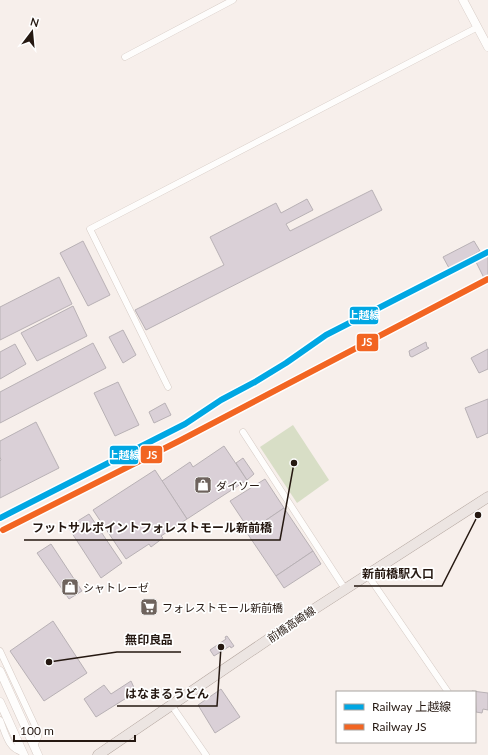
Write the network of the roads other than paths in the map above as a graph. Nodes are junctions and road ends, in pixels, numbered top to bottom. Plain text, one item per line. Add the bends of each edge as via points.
1 (233, 0) edge
2 (463, 0) edge
3 (478, 27) junction
4 (488, 47) edge
5 (125, 57) dead end
6 (168, 386) dead end
7 (242, 432) dead end
8 (488, 497) edge
9 (367, 574) junction
10 (345, 589) junction
11 (0, 652) edge
12 (0, 672) edge
13 (447, 691) edge
14 (0, 702) edge
15 (172, 706) junction
16 (0, 720) edge
17 (3, 734) edge
18 (34, 746) junction
19 (23, 754) edge
20 (38, 755) edge
21 (98, 755) edge
22 (206, 755) edge

1 - 5 street
2 - 3 street
3 - 4 street
3 - 6 street via 90,229
7 - 10 street
8 - 9 main road, 前橋高崎線
9 - 10 main road, 前橋高崎線
9 - 13 street
10 - 15 main road, 前橋高崎線
11 - 18 street via 38,732
12 - 18 street
14 - 19 street
15 - 21 main road, 前橋高崎線
15 - 22 street
16 - 17 street
17 - 19 street via 13,748
18 - 20 street

